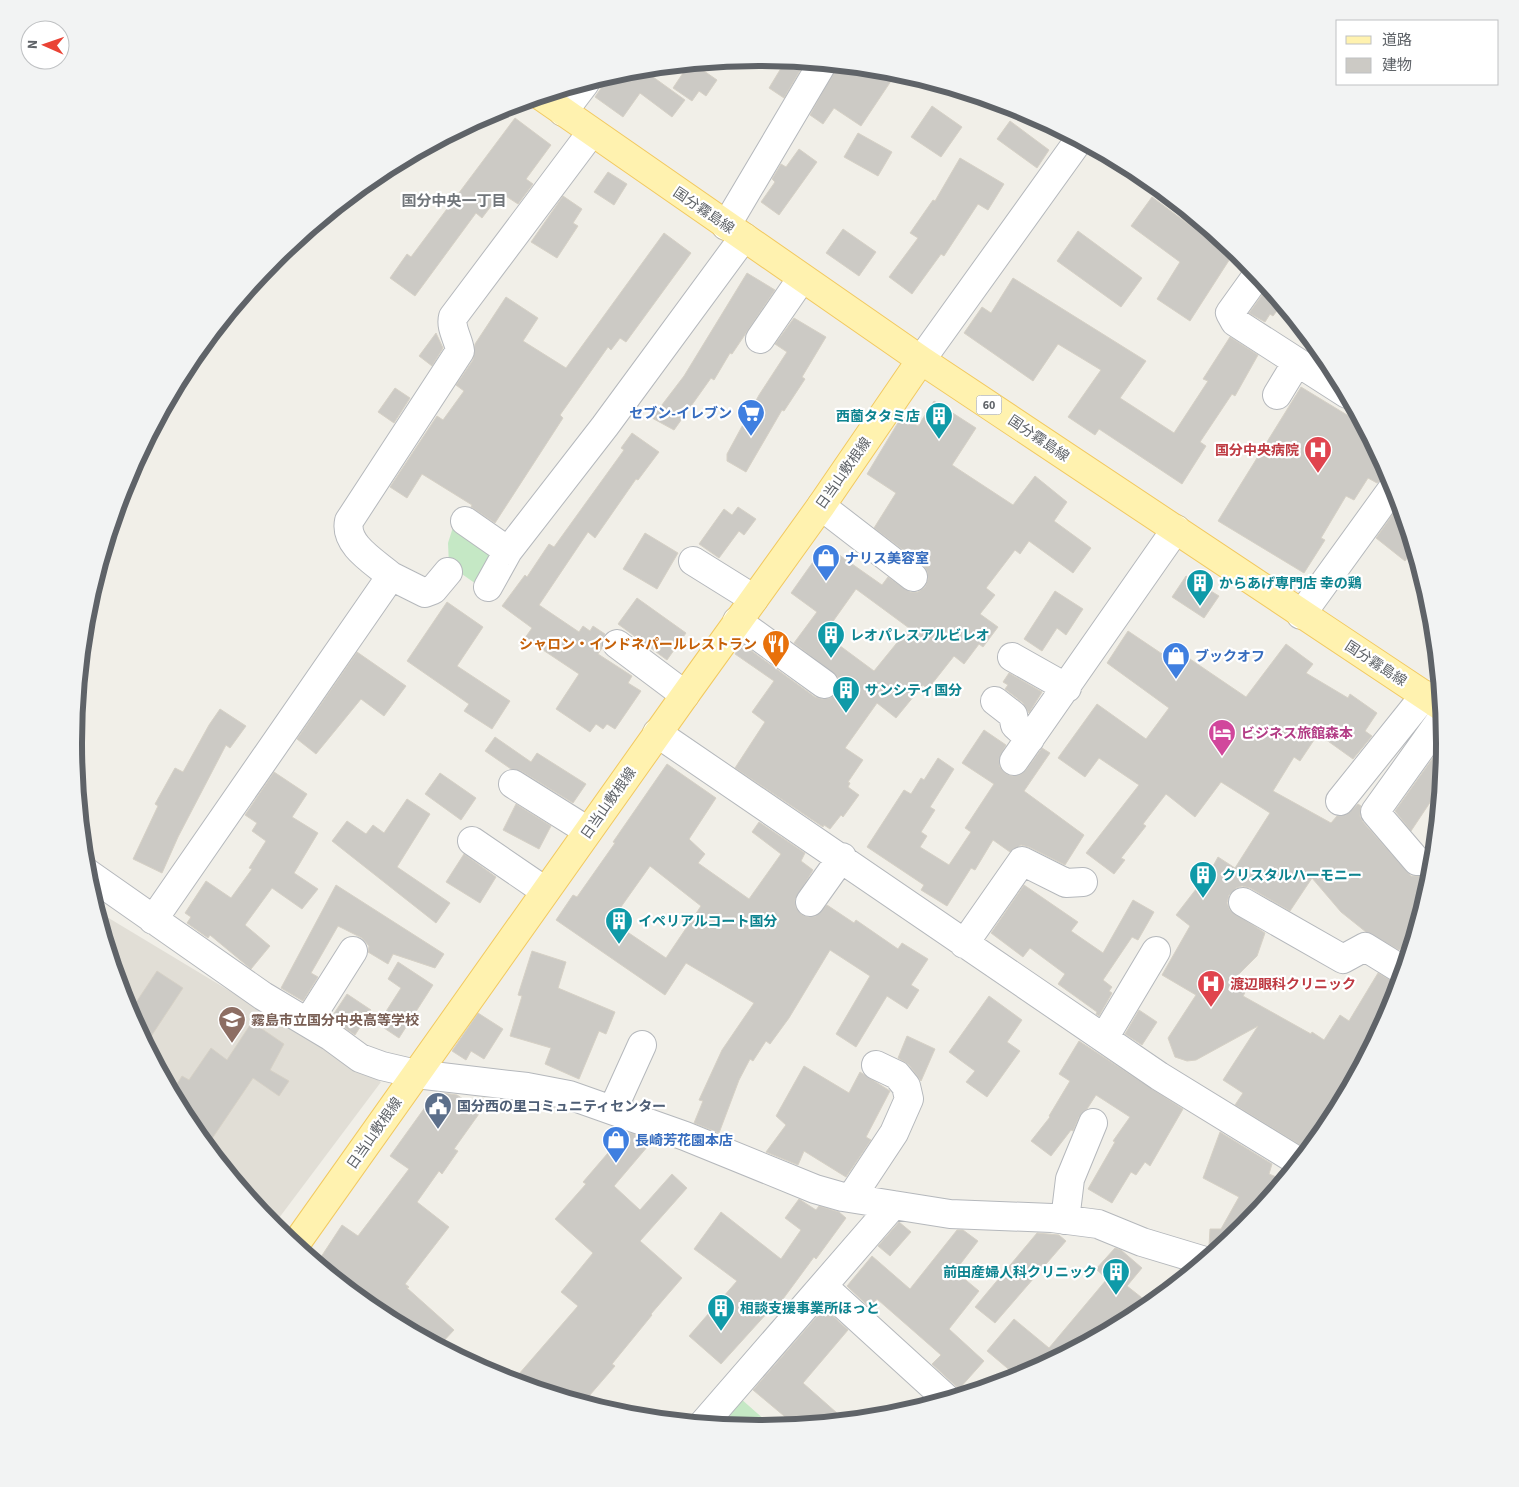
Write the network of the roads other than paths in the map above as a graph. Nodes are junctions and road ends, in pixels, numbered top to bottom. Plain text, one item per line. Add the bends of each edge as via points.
1 (819, 69) edge
2 (579, 90) edge
3 (547, 100) edge
4 (563, 112) junction
5 (591, 133) junction
6 (1075, 145) edge
7 (735, 231) junction
8 (802, 278) junction
9 (1253, 281) edge
10 (760, 339) dead end
11 (921, 360) junction
12 (1297, 362) junction
13 (1334, 386) edge
14 (1277, 395) dead end
15 (1388, 493) edge
16 (821, 506) junction
17 (465, 522) dead end
18 (1176, 529) junction
19 (508, 551) junction
20 (693, 561) dead end
21 (448, 572) dead end
22 (392, 576) junction
23 (913, 577) dead end
24 (488, 587) dead end
25 (754, 599) junction
26 (1301, 615) junction
27 (737, 621) junction
28 (617, 644) dead end
29 (1012, 657) dead end
30 (824, 684) dead end
31 (1066, 688) junction
32 (685, 694) junction
33 (1434, 701) edge
34 (995, 702) dead end
35 (1436, 726) edge
36 (657, 733) junction
37 (1030, 739) junction
38 (1014, 761) dead end
39 (513, 784) dead end
40 (1340, 801) dead end
41 (588, 831) junction
42 (472, 840) dead end
43 (842, 857) junction
44 (1417, 861) dead end
45 (96, 879) edge
46 (1083, 882) dead end
47 (545, 891) junction
48 (810, 902) dead end
49 (1243, 902) dead end
50 (153, 920) junction
51 (964, 944) junction
52 (354, 951) dead end
53 (1156, 951) dead end
54 (1398, 968) edge
55 (308, 1022) junction
56 (1104, 1038) junction
57 (642, 1045) dead end
58 (876, 1065) dead end
59 (416, 1074) junction
60 (613, 1109) junction
61 (1093, 1123) dead end
62 (1294, 1159) edge
63 (851, 1198) junction
64 (893, 1205) junction
65 (1065, 1220) junction
66 (299, 1240) edge
67 (1199, 1259) edge
68 (824, 1287) junction
69 (943, 1396) edge
70 (708, 1418) edge

1 - 7 street
2 - 4 street
3 - 4 main road, 国分霧島線 / 60
4 - 5 main road, 国分霧島線 / 60
5 - 7 main road, 国分霧島線 / 60
5 - 22 street via 453,317 460,351 349,521 352,541
6 - 11 street
7 - 8 main road, 国分霧島線 / 60
7 - 19 street via 605,426
8 - 10 street
8 - 11 main road, 国分霧島線 / 60
9 - 12 street via 1230,313 1236,322
11 - 16 main road, 日当山敷根線
11 - 18 main road, 国分霧島線 / 60
12 - 13 street
12 - 14 street
15 - 26 street
16 - 23 street
16 - 25 main road, 日当山敷根線
17 - 19 street
18 - 26 main road, 国分霧島線 / 60
18 - 31 street
19 - 24 street
20 - 25 street
21 - 22 street via 433,590 425,593
22 - 50 street
25 - 27 main road, 日当山敷根線
26 - 33 main road, 国分霧島線 / 60
27 - 30 street
27 - 32 main road, 日当山敷根線
28 - 32 street
29 - 31 street
31 - 37 street
32 - 36 main road, 日当山敷根線
33 - 40 street
34 - 37 street via 1013,715 1015,725
35 - 44 street via 1375,812
36 - 41 main road, 日当山敷根線
36 - 43 street
37 - 38 street
39 - 41 street
41 - 47 main road, 日当山敷根線
42 - 47 street
43 - 48 street
43 - 51 street
45 - 50 street
46 - 51 street via 1066,883 1022,861
47 - 59 main road, 日当山敷根線
49 - 54 street via 1343,959 1365,947
50 - 55 street via 263,996
51 - 56 street
52 - 55 street
53 - 56 street
55 - 59 street via 360,1058
56 - 62 street via 1159,1076
57 - 60 street
58 - 63 street via 897,1075 906,1086 909,1099 894,1133
59 - 60 street via 569,1095
59 - 66 main road, 日当山敷根線
60 - 63 street via 815,1189
61 - 65 street via 1070,1179
63 - 64 street
64 - 65 street via 950,1214
64 - 68 street
65 - 67 street via 1098,1224 1142,1242
68 - 69 street
68 - 70 street

